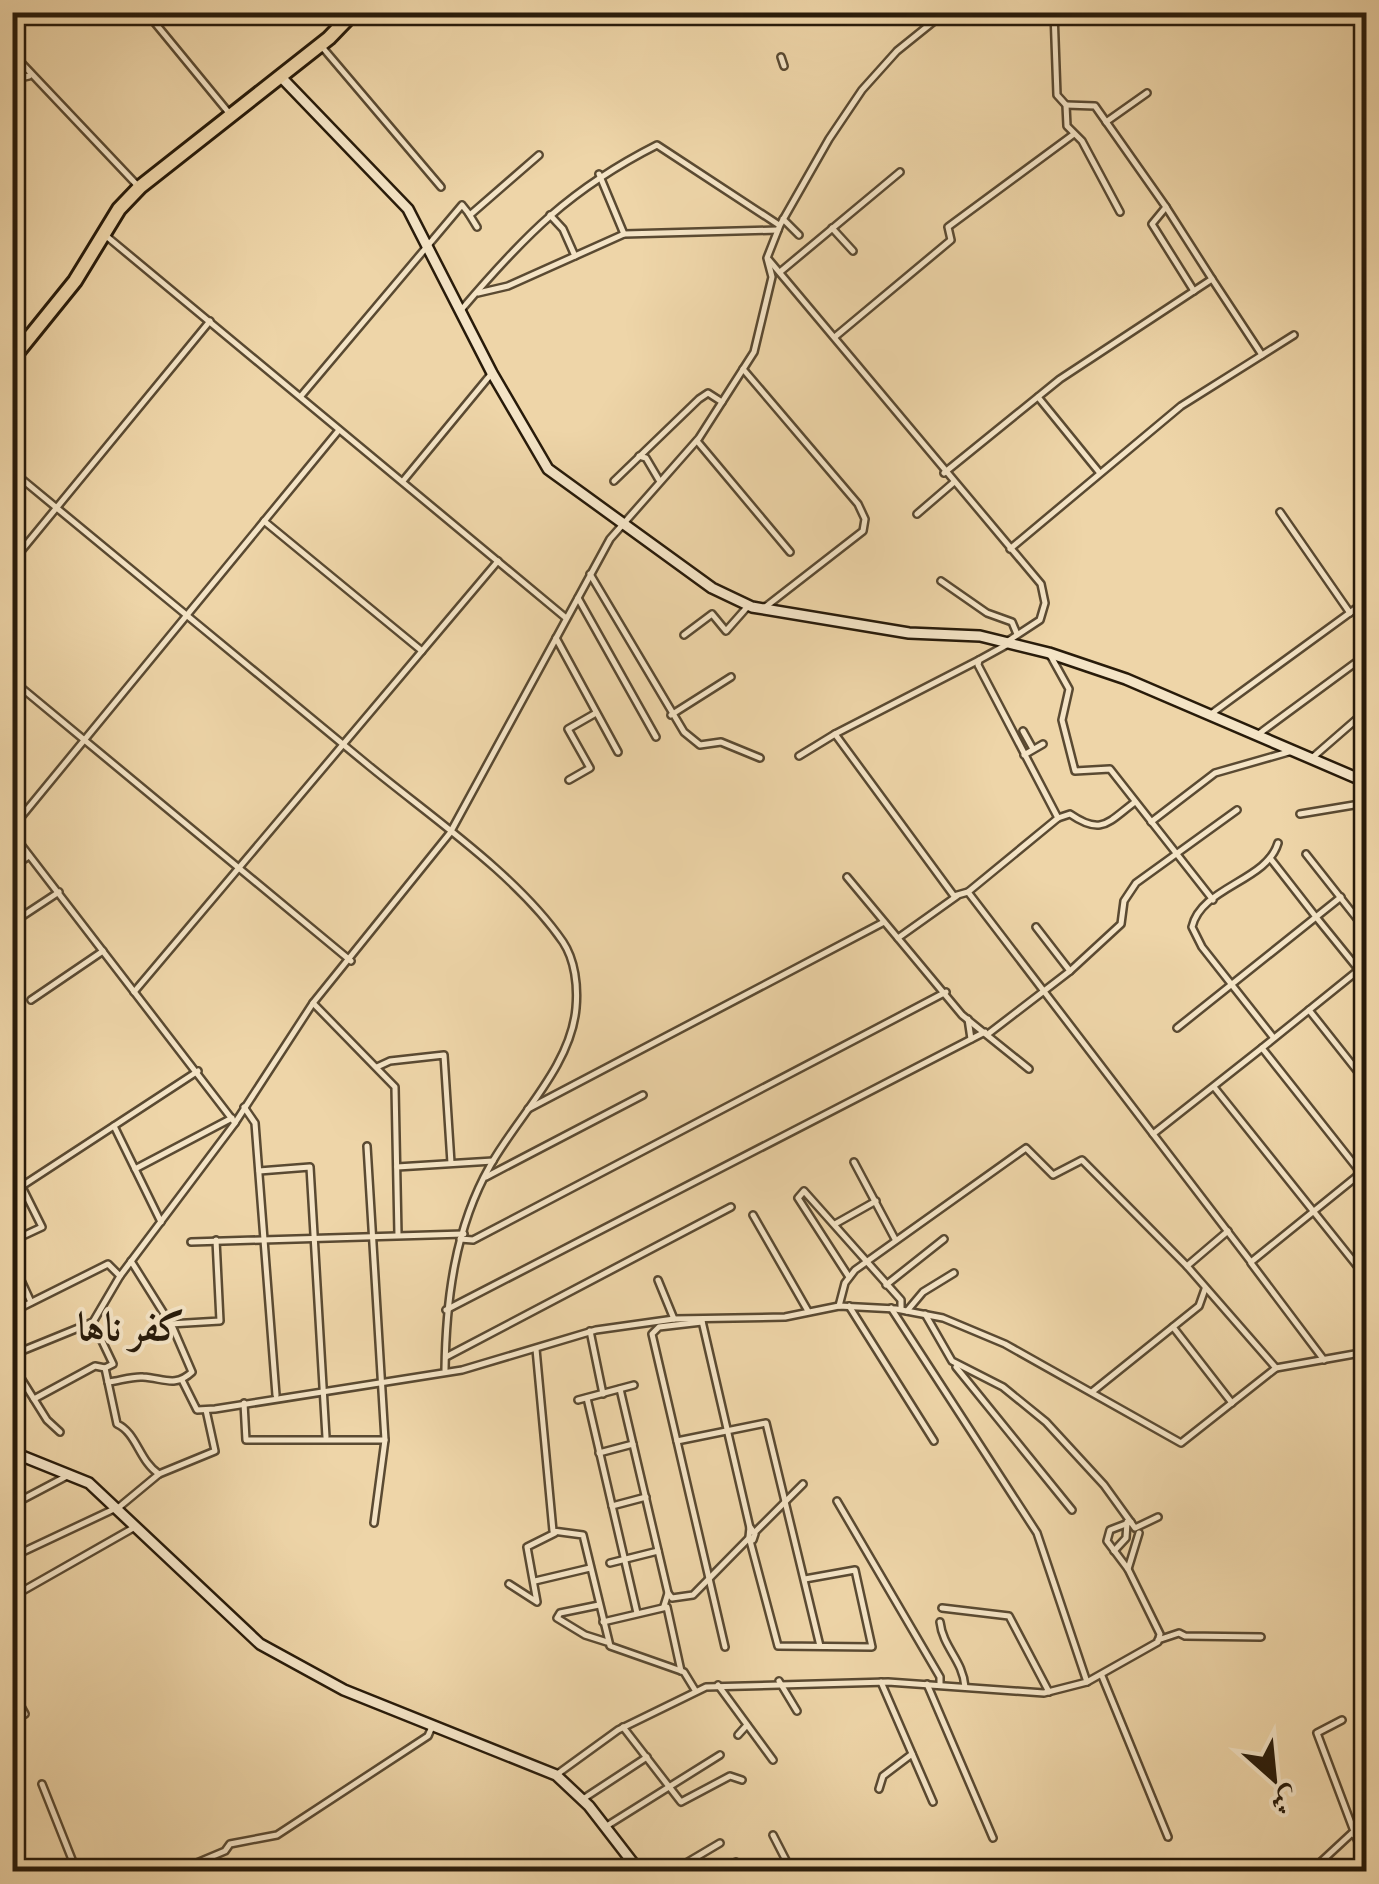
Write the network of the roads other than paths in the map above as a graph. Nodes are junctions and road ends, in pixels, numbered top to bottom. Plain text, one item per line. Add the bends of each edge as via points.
1 (146, 12) edge
2 (354, 12) edge
3 (938, 12) edge
4 (1054, 12) edge
5 (320, 44) junction
6 (12, 53) edge
7 (781, 57) dead end
8 (784, 66) dead end
9 (30, 76) junction
10 (281, 76) junction
11 (12, 80) edge
12 (1147, 94) dead end
13 (1066, 105) junction
14 (230, 115) junction
15 (1106, 122) junction
16 (1074, 134) junction
17 (539, 156) dead end
18 (900, 172) dead end
19 (600, 174) junction
20 (140, 187) junction
21 (441, 187) dead end
22 (1166, 207) junction
23 (1120, 212) dead end
24 (469, 214) junction
25 (550, 216) junction
26 (780, 225) junction
27 (477, 227) dead end
28 (832, 228) junction
29 (103, 233) junction
30 (624, 234) junction
31 (799, 234) dead end
32 (428, 243) junction
33 (853, 251) dead end
34 (575, 256) junction
35 (767, 258) junction
36 (780, 272) junction
37 (1212, 279) junction
38 (1194, 291) junction
39 (476, 294) junction
40 (460, 312) junction
41 (210, 322) junction
42 (1294, 335) dead end
43 (836, 336) junction
44 (1262, 355) junction
45 (12, 358) edge
46 (743, 369) junction
47 (492, 373) junction
48 (301, 396) junction
49 (1038, 397) junction
50 (722, 402) junction
51 (339, 430) junction
52 (697, 441) junction
53 (640, 456) junction
54 (12, 470) edge
55 (944, 473) junction
56 (1100, 473) junction
57 (403, 480) junction
58 (614, 481) dead end
59 (660, 481) junction
60 (952, 483) junction
61 (58, 508) junction
62 (1280, 512) dead end
63 (917, 514) dead end
64 (264, 521) junction
65 (622, 522) junction
66 (1010, 549) junction
67 (790, 552) dead end
68 (498, 561) junction
69 (12, 562) edge
70 (590, 574) junction
71 (941, 581) dead end
72 (578, 598) junction
73 (1366, 601) edge
74 (748, 605) junction
75 (763, 608) junction
76 (1350, 613) junction
77 (188, 614) junction
78 (567, 618) junction
79 (1017, 634) junction
80 (684, 636) dead end
81 (556, 638) junction
82 (1007, 643) junction
83 (422, 652) junction
84 (1049, 653) junction
85 (1366, 655) edge
86 (979, 660) junction
87 (731, 677) dead end
88 (12, 680) edge
89 (1366, 711) edge
90 (596, 713) junction
91 (672, 714) junction
92 (1209, 715) junction
93 (1023, 731) dead end
94 (834, 734) junction
95 (1256, 736) junction
96 (656, 737) dead end
97 (86, 739) junction
98 (340, 742) junction
99 (1043, 744) dead end
100 (1034, 749) junction
101 (1293, 750) junction
102 (618, 752) dead end
103 (1024, 755) junction
104 (798, 756) dead end
105 (760, 758) dead end
106 (1312, 758) junction
107 (1365, 779) edge
108 (569, 780) dead end
109 (1136, 802) junction
110 (1366, 803) edge
111 (1237, 810) dead end
112 (1300, 814) dead end
113 (1058, 818) junction
114 (1151, 822) junction
115 (12, 830) edge
116 (450, 832) junction
117 (1278, 843) dead end
118 (1306, 854) dead end
119 (29, 856) junction
120 (1178, 856) junction
121 (1270, 858) junction
122 (12, 867) edge
123 (239, 867) junction
124 (846, 877) dead end
125 (59, 892) junction
126 (968, 892) junction
127 (958, 896) junction
128 (1340, 898) junction
129 (1213, 900) junction
130 (1316, 916) junction
131 (884, 922) junction
132 (12, 923) edge
133 (1036, 926) dead end
134 (1366, 930) edge
135 (898, 938) junction
136 (102, 951) junction
137 (351, 961) junction
138 (1366, 964) edge
139 (1359, 970) junction
140 (1070, 971) junction
141 (1230, 985) junction
142 (134, 992) junction
143 (946, 992) junction
144 (1044, 993) junction
145 (31, 1000) dead end
146 (313, 1003) junction
147 (1308, 1009) junction
148 (968, 1020) junction
149 (1177, 1028) dead end
150 (986, 1033) junction
151 (1273, 1038) junction
152 (971, 1039) junction
153 (1262, 1048) junction
154 (377, 1068) junction
155 (1029, 1069) dead end
156 (198, 1071) junction
157 (1366, 1082) edge
158 (1214, 1086) junction
159 (643, 1095) dead end
160 (244, 1107) junction
161 (525, 1111) junction
162 (234, 1120) junction
163 (114, 1126) junction
164 (1152, 1134) junction
165 (368, 1146) dead end
166 (493, 1161) junction
167 (854, 1162) dead end
168 (451, 1163) junction
169 (12, 1166) edge
170 (397, 1167) junction
171 (135, 1169) junction
172 (260, 1172) junction
173 (1365, 1173) edge
174 (484, 1178) junction
175 (22, 1186) junction
176 (876, 1201) junction
177 (731, 1207) dead end
178 (1314, 1211) junction
179 (752, 1215) dead end
180 (161, 1222) junction
181 (834, 1224) junction
182 (1228, 1231) junction
183 (398, 1235) junction
184 (373, 1236) junction
185 (462, 1236) junction
186 (315, 1238) junction
187 (944, 1238) dead end
188 (895, 1239) junction
189 (216, 1240) junction
190 (266, 1240) junction
191 (12, 1241) edge
192 (191, 1242) dead end
193 (12, 1261) edge
194 (131, 1262) junction
195 (865, 1262) junction
196 (1251, 1262) junction
197 (1187, 1266) junction
198 (954, 1272) dead end
199 (120, 1276) junction
200 (849, 1276) junction
201 (1366, 1277) edge
202 (658, 1280) dead end
203 (886, 1285) junction
204 (1205, 1289) junction
205 (31, 1302) junction
206 (839, 1306) junction
207 (849, 1306) junction
208 (891, 1308) junction
209 (446, 1310) junction
210 (904, 1310) junction
211 (808, 1311) junction
212 (12, 1312) edge
213 (925, 1314) junction
214 (674, 1319) junction
215 (702, 1320) junction
216 (93, 1322) junction
217 (170, 1324) junction
218 (1173, 1327) junction
219 (590, 1331) junction
220 (536, 1350) junction
221 (1366, 1352) edge
222 (12, 1356) edge
223 (445, 1357) junction
224 (1324, 1360) junction
225 (952, 1361) junction
226 (12, 1364) edge
227 (106, 1368) junction
228 (1276, 1368) junction
229 (445, 1371) junction
230 (182, 1380) junction
231 (383, 1381) junction
232 (108, 1382) junction
233 (634, 1385) dead end
234 (324, 1389) junction
235 (620, 1389) junction
236 (1092, 1392) junction
237 (603, 1394) junction
238 (276, 1396) junction
239 (587, 1398) junction
240 (34, 1400) junction
241 (578, 1400) dead end
242 (1232, 1403) junction
243 (244, 1404) junction
244 (206, 1410) junction
245 (727, 1430) junction
246 (60, 1432) dead end
247 (326, 1437) junction
248 (385, 1440) junction
249 (677, 1441) junction
250 (934, 1441) dead end
251 (633, 1444) junction
252 (12, 1452) edge
253 (600, 1452) junction
254 (159, 1474) junction
255 (81, 1476) junction
256 (803, 1484) dead end
257 (646, 1497) junction
258 (837, 1501) dead end
259 (785, 1502) junction
260 (12, 1506) edge
261 (612, 1506) junction
262 (115, 1510) junction
263 (1072, 1510) dead end
264 (1158, 1517) dead end
265 (374, 1522) dead end
266 (1130, 1522) junction
267 (135, 1527) junction
268 (555, 1533) junction
269 (1139, 1533) dead end
270 (751, 1535) junction
271 (658, 1551) junction
272 (1114, 1551) junction
273 (12, 1557) edge
274 (625, 1560) junction
275 (610, 1563) dead end
276 (590, 1568) junction
277 (1128, 1569) junction
278 (710, 1578) junction
279 (805, 1579) junction
280 (534, 1581) junction
281 (509, 1584) dead end
282 (668, 1593) junction
283 (12, 1597) edge
284 (599, 1604) junction
285 (664, 1606) junction
286 (942, 1608) dead end
287 (637, 1613) junction
288 (603, 1622) junction
289 (940, 1622) dead end
290 (1261, 1637) dead end
291 (1158, 1640) junction
292 (607, 1642) junction
293 (724, 1647) dead end
294 (820, 1648) junction
295 (680, 1671) junction
296 (1099, 1676) junction
297 (778, 1682) junction
298 (880, 1682) junction
299 (1087, 1682) junction
300 (927, 1684) junction
301 (940, 1685) junction
302 (718, 1686) junction
303 (964, 1687) junction
304 (12, 1690) edge
305 (694, 1690) junction
306 (1049, 1692) junction
307 (796, 1711) dead end
308 (25, 1714) dead end
309 (1342, 1720) dead end
310 (747, 1725) junction
311 (623, 1727) junction
312 (431, 1729) junction
313 (738, 1735) dead end
314 (720, 1754) dead end
315 (912, 1754) junction
316 (647, 1756) junction
317 (774, 1760) dead end
318 (556, 1775) junction
319 (742, 1780) dead end
320 (42, 1784) dead end
321 (668, 1786) junction
322 (879, 1790) dead end
323 (584, 1799) junction
324 (933, 1802) dead end
325 (1366, 1824) edge
326 (606, 1827) junction
327 (1353, 1834) junction
328 (772, 1835) dead end
329 (1168, 1837) dead end
330 (994, 1838) dead end
331 (720, 1844) dead end
332 (736, 1862) dead end
333 (1366, 1863) edge
334 (190, 1869) edge
335 (78, 1872) edge
336 (175, 1872) edge
337 (640, 1872) edge
338 (671, 1872) edge
339 (712, 1872) edge
340 (792, 1872) edge
341 (1310, 1872) edge

1 - 14 street
2 - 5 highway
3 - 26 street via 862,90
4 - 13 street via 1057,95
5 - 10 highway
5 - 21 street
6 - 9 street
7 - 8 street
9 - 11 street
9 - 20 street
10 - 14 highway
10 - 32 street via 408,209
12 - 15 street
13 - 15 street via 1095,106
13 - 16 street
14 - 20 highway
15 - 22 street
16 - 23 street
16 - 43 street via 948,228 952,240
17 - 24 street
18 - 28 street
19 - 25 street
19 - 26 street via 658,145
19 - 30 street
20 - 29 highway
22 - 37 street
22 - 38 street via 1152,224
24 - 27 street
24 - 32 street via 462,205
25 - 34 street
25 - 39 street
26 - 30 street
26 - 31 street
26 - 35 street
28 - 33 street
28 - 36 street
29 - 41 street
29 - 45 highway via 75,281
30 - 34 street
32 - 40 street
32 - 48 street
34 - 39 street
35 - 36 street
35 - 46 street via 772,278 766,318
36 - 43 street
37 - 38 street
37 - 44 street
38 - 49 street
39 - 40 street
40 - 47 street
41 - 48 street
41 - 61 street
42 - 44 street
43 - 55 street
44 - 56 street via 1181,406
46 - 50 street
46 - 75 street via 865,519 863,531
47 - 57 street
47 - 65 street via 548,469
48 - 51 street
49 - 55 street
49 - 56 street
50 - 52 street
50 - 53 street via 708,394 699,399
51 - 57 street
51 - 64 street
52 - 59 street
52 - 67 street
53 - 58 street
53 - 59 street
54 - 61 street
55 - 60 street
56 - 66 street
57 - 68 street
59 - 65 street
60 - 63 street
60 - 66 street
61 - 69 street
61 - 77 street
62 - 76 street
64 - 77 street
64 - 83 street
65 - 70 street
65 - 74 street via 712,588
66 - 79 street via 1040,584 1046,603 1040,620
68 - 78 street
68 - 83 street
70 - 72 street
70 - 91 street
71 - 79 street via 1012,622
72 - 78 street
72 - 96 street
73 - 76 street
74 - 75 street
74 - 80 street via 726,631 712,614
75 - 82 street
76 - 92 street
77 - 97 street
77 - 98 street
78 - 81 street
79 - 82 street
81 - 90 street
81 - 116 street
82 - 84 street
82 - 86 street
83 - 98 street
84 - 92 street
84 - 109 street via 1069,689 1062,720 1075,770 1108,767
85 - 95 street
86 - 94 street
86 - 103 street
87 - 91 street
88 - 97 street
89 - 106 street
90 - 102 street
90 - 108 street via 568,729 590,768
91 - 105 street via 700,745 721,742
92 - 95 street
93 - 100 street
94 - 104 street
94 - 127 street
95 - 101 street
97 - 115 street
97 - 123 street
98 - 116 street
98 - 123 street
99 - 100 street
100 - 103 street
101 - 106 street
101 - 114 street via 1211,775
103 - 113 street
106 - 107 street
109 - 113 street via 1102,826 1089,827 1070,814
109 - 114 street
110 - 112 street
111 - 120 street
113 - 126 street
114 - 120 street
115 - 119 street
116 - 137 street
116 - 161 street via 530,902 565,945 576,976 576,1010 564,1051
117 - 121 street
118 - 128 street
119 - 122 street
119 - 125 street
120 - 129 street
120 - 140 street via 1136,883 1120,924
121 - 129 street
121 - 130 street
123 - 137 street
123 - 142 street
124 - 131 street
125 - 132 street
125 - 136 street
126 - 127 street
126 - 144 street
127 - 135 street
128 - 130 street
128 - 134 street
129 - 141 street via 1193,920 1192,932
130 - 139 street
130 - 141 street
131 - 135 street
131 - 161 street
133 - 140 street
135 - 143 street
136 - 142 street
136 - 145 street
137 - 146 street
138 - 139 street
139 - 147 street
140 - 144 street
141 - 149 street
141 - 151 street
142 - 156 street
143 - 148 street
143 - 185 street via 474,1240
144 - 150 street
144 - 164 street
146 - 154 street
146 - 160 street
147 - 151 street
147 - 157 street
148 - 150 street
148 - 152 street
150 - 152 street
150 - 155 street
151 - 153 street
152 - 209 street
153 - 158 street
153 - 173 street
154 - 168 street via 444,1055
154 - 170 street via 395,1087
156 - 162 street
156 - 163 street
158 - 164 street
158 - 178 street
159 - 174 street
160 - 162 street
160 - 172 street via 254,1123
161 - 166 street
162 - 171 street
162 - 180 street
163 - 171 street
163 - 175 street
164 - 182 street
165 - 184 street
166 - 168 street
166 - 174 street
167 - 176 street
168 - 170 street
169 - 175 street
170 - 183 street
171 - 180 street
172 - 186 street via 310,1167
172 - 190 street
173 - 178 street
174 - 185 street
175 - 191 street via 42,1227
176 - 181 street
176 - 188 street
177 - 223 street
178 - 196 street
178 - 201 street
179 - 211 street
180 - 194 street
181 - 195 street
181 - 200 street via 807,1191 798,1195
182 - 196 street
182 - 197 street
183 - 184 street
183 - 185 street
184 - 186 street
184 - 231 street
185 - 209 street
186 - 190 street
186 - 234 street
187 - 203 street
188 - 195 street
188 - 197 street via 1026,1148 1053,1175 1082,1160
189 - 190 street
189 - 192 street
189 - 217 street via 220,1321
190 - 238 street
193 - 205 street
194 - 199 street
194 - 217 street
195 - 200 street
195 - 203 street
196 - 224 street
197 - 204 street
198 - 210 street
199 - 205 street via 108,1264
199 - 216 street
200 - 206 street
202 - 214 street
203 - 210 street
204 - 218 street via 1199,1306
204 - 228 street
205 - 212 street
206 - 207 street
206 - 211 street
207 - 208 street
207 - 250 street
208 - 210 street
208 - 299 street via 1037,1533
209 - 223 street
210 - 213 street
211 - 215 street
213 - 225 street
213 - 236 street via 1005,1344
214 - 215 street
214 - 219 street
215 - 245 street
215 - 249 street via 653,1332
216 - 222 street
216 - 227 street via 113,1364
217 - 230 street via 192,1372
218 - 236 street
218 - 242 street
219 - 220 street
219 - 237 street
220 - 229 street
220 - 268 street
221 - 224 street
223 - 229 street
224 - 228 street
225 - 263 street
225 - 266 street via 1003,1386 1046,1422
226 - 240 street
227 - 232 street
227 - 240 street via 96,1366
228 - 242 street
229 - 231 street
230 - 232 street
230 - 244 street via 192,1406
231 - 234 street
231 - 248 street
232 - 254 street via 118,1424 127,1428 144,1464
233 - 235 street
234 - 238 street
234 - 247 street
235 - 237 street
235 - 251 street
236 - 242 street via 1181,1443
237 - 239 street
238 - 243 street
239 - 241 street
239 - 253 street
240 - 246 street
243 - 244 street
243 - 247 street via 246,1440
244 - 254 street via 214,1451
245 - 249 street
245 - 259 street via 766,1423
245 - 270 street
247 - 248 street
248 - 265 street
249 - 278 street
251 - 253 street
251 - 257 street
252 - 255 street
253 - 261 street
254 - 262 street
255 - 260 street via 69,1474
255 - 262 street
256 - 259 street
257 - 261 street
257 - 271 street
258 - 301 street
259 - 270 street
259 - 279 street
261 - 274 street
262 - 267 street
262 - 273 street
264 - 266 street via 1136,1528
266 - 272 street
266 - 272 street via 1106,1534
267 - 283 street
267 - 312 street via 268,1651
268 - 276 street via 582,1534
268 - 280 street via 528,1545
269 - 277 street
270 - 278 street
270 - 294 street via 777,1645
271 - 274 street
271 - 282 street
272 - 277 street
274 - 275 street
274 - 287 street
276 - 280 street
276 - 284 street
277 - 291 street via 1158,1624
278 - 282 street via 693,1595
278 - 293 street
279 - 294 street
279 - 294 street via 854,1569 873,1643
280 - 281 street via 536,1603
282 - 285 street
284 - 288 street
284 - 292 street via 558,1618
285 - 287 street
285 - 295 street
286 - 306 street via 1008,1616
287 - 288 street
288 - 292 street
289 - 303 street via 942,1641 962,1664
290 - 291 street via 1179,1632
291 - 296 street
292 - 295 street
295 - 305 street
296 - 299 street
296 - 329 street via 1105,1676
297 - 298 street
297 - 302 street
297 - 307 street
298 - 300 street
298 - 315 street
299 - 306 street
300 - 301 street
300 - 330 street
301 - 303 street
302 - 305 street
302 - 310 street
303 - 306 street
304 - 308 street
305 - 311 street
309 - 327 street via 1317,1733
310 - 313 street
310 - 317 street
311 - 316 street
311 - 318 street
312 - 318 street
312 - 334 street via 276,1835 230,1844
314 - 321 street
315 - 322 street via 882,1776
315 - 324 street
316 - 321 street
316 - 323 street
318 - 323 street
319 - 321 street via 730,1776 681,1802
320 - 335 street
321 - 326 street
323 - 326 street
325 - 327 street
326 - 337 street
327 - 333 street
327 - 341 street
328 - 340 street
331 - 338 street
332 - 339 street
334 - 336 street

